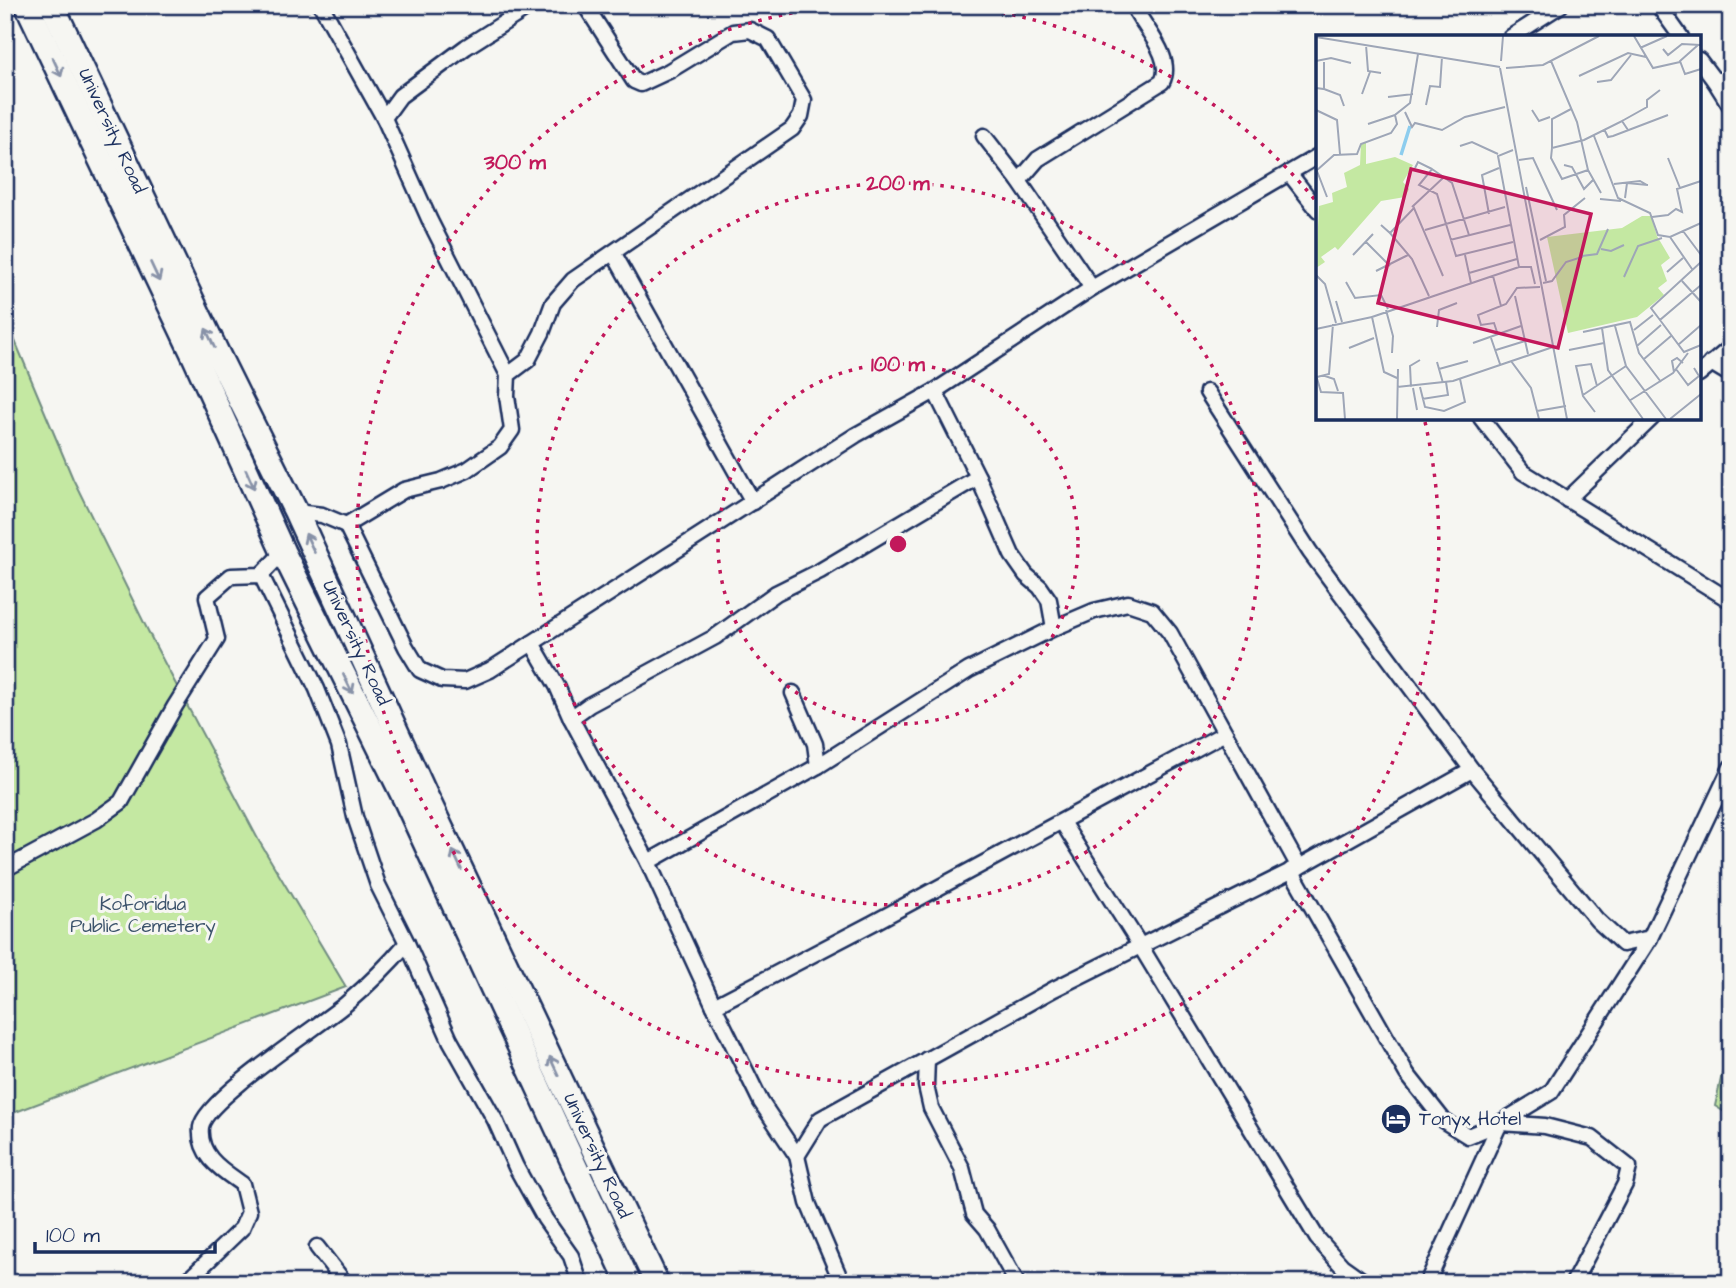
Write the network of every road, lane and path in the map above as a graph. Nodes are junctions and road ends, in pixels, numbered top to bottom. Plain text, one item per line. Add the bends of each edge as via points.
1 (27, 5) edge
2 (52, 5) edge
3 (321, 5) edge
4 (532, 5) edge
5 (585, 5) edge
6 (1133, 5) edge
7 (1561, 5) edge
8 (1658, 5) edge
9 (1514, 35) edge
10 (1680, 35) edge
11 (1701, 63) edge
12 (1714, 80) junction
13 (1731, 80) edge
14 (1731, 107) edge
15 (384, 118) junction
16 (984, 136) dead end
17 (1316, 157) edge
18 (1289, 173) junction
19 (1019, 181) junction
20 (1316, 207) edge
21 (614, 254) junction
22 (1093, 288) junction
23 (1731, 347) edge
24 (1711, 363) junction
25 (1701, 372) edge
26 (508, 375) junction
27 (1731, 375) edge
28 (935, 391) junction
29 (1207, 392) dead end
30 (1483, 420) edge
31 (1650, 420) edge
32 (978, 477) junction
33 (1567, 500) junction
34 (753, 502) junction
35 (296, 512) junction
36 (346, 525) junction
37 (283, 552) junction
38 (261, 575) junction
39 (1731, 601) edge
40 (1054, 628) junction
41 (532, 643) junction
42 (793, 693) dead end
43 (571, 718) junction
44 (1225, 733) junction
45 (818, 766) junction
46 (1731, 767) edge
47 (1472, 770) junction
48 (1062, 822) junction
49 (648, 862) junction
50 (1295, 869) junction
51 (5, 870) edge
52 (1650, 938) junction
53 (407, 943) junction
54 (1141, 947) junction
55 (714, 1006) junction
56 (928, 1059) junction
57 (1500, 1123) junction
58 (797, 1156) junction
59 (317, 1247) dead end
60 (185, 1283) edge
61 (345, 1283) edge
62 (580, 1283) edge
63 (629, 1283) edge
64 (657, 1283) edge
65 (842, 1283) edge
66 (1017, 1283) edge
67 (1366, 1283) edge
68 (1427, 1283) edge
69 (1573, 1283) edge

1 -> 37 highway, University Road
35 -> 2 highway, University Road
3 - 15 street
4 - 15 street via 400,96
5 - 21 street via 634,81 649,82 733,32 750,30 768,39 804,100 792,129
6 - 19 street via 1164,62 1162,82 1038,159
7 - 9 street
8 - 10 street
11 - 12 street
12 - 13 street
12 - 14 street
15 - 26 street
16 - 19 street
17 - 18 street
18 - 20 street
18 - 22 street
19 - 22 street
21 - 26 street via 566,287 553,303 528,360
21 - 34 street
22 - 28 street
23 - 24 street
24 - 25 street
24 - 27 street
26 - 36 street via 512,430 500,447 467,470 404,490
28 - 32 street
28 - 34 street via 856,435
29 - 47 street via 1310,552
30 - 33 street via 1523,472
31 - 33 street
32 - 40 street via 1012,555 1049,600
32 - 43 street via 865,546 776,593 715,637
33 - 39 street
34 - 41 street
35 - 36 street via 322,515
64 -> 35 highway, University Road
36 - 41 street via 420,670 442,680 465,681
37 - 38 street
37 -> 63 highway, University Road via 405,799
38 - 51 street via 230,576 207,597 217,639 121,802
38 - 53 street via 317,689 378,885
40 - 44 street via 1128,603 1152,611 1170,633
40 - 45 street via 969,670
41 - 43 street
42 - 45 street via 815,744
43 - 49 street
44 - 48 street
44 - 50 street
45 - 49 street
46 - 52 street
47 - 50 street
47 - 52 street via 1597,920 1623,944
48 - 54 street
48 - 55 street
49 - 55 street
50 - 54 street
50 - 57 street via 1408,1074 1444,1121 1468,1136
52 - 57 street via 1551,1092
53 - 60 street via 347,1003 205,1117 201,1126 206,1153 211,1162 242,1184 249,1212 242,1228
53 - 62 street via 450,1040 545,1219 571,1256
54 - 56 street
54 - 67 street via 1317,1238 1342,1266
55 - 58 street via 761,1102
56 - 58 street via 820,1119
56 - 66 street via 926,1086 931,1108 962,1168 974,1214
57 - 68 street
57 - 69 street via 1545,1126 1592,1138 1629,1167 1625,1184
58 - 65 street via 807,1203
59 - 61 street

